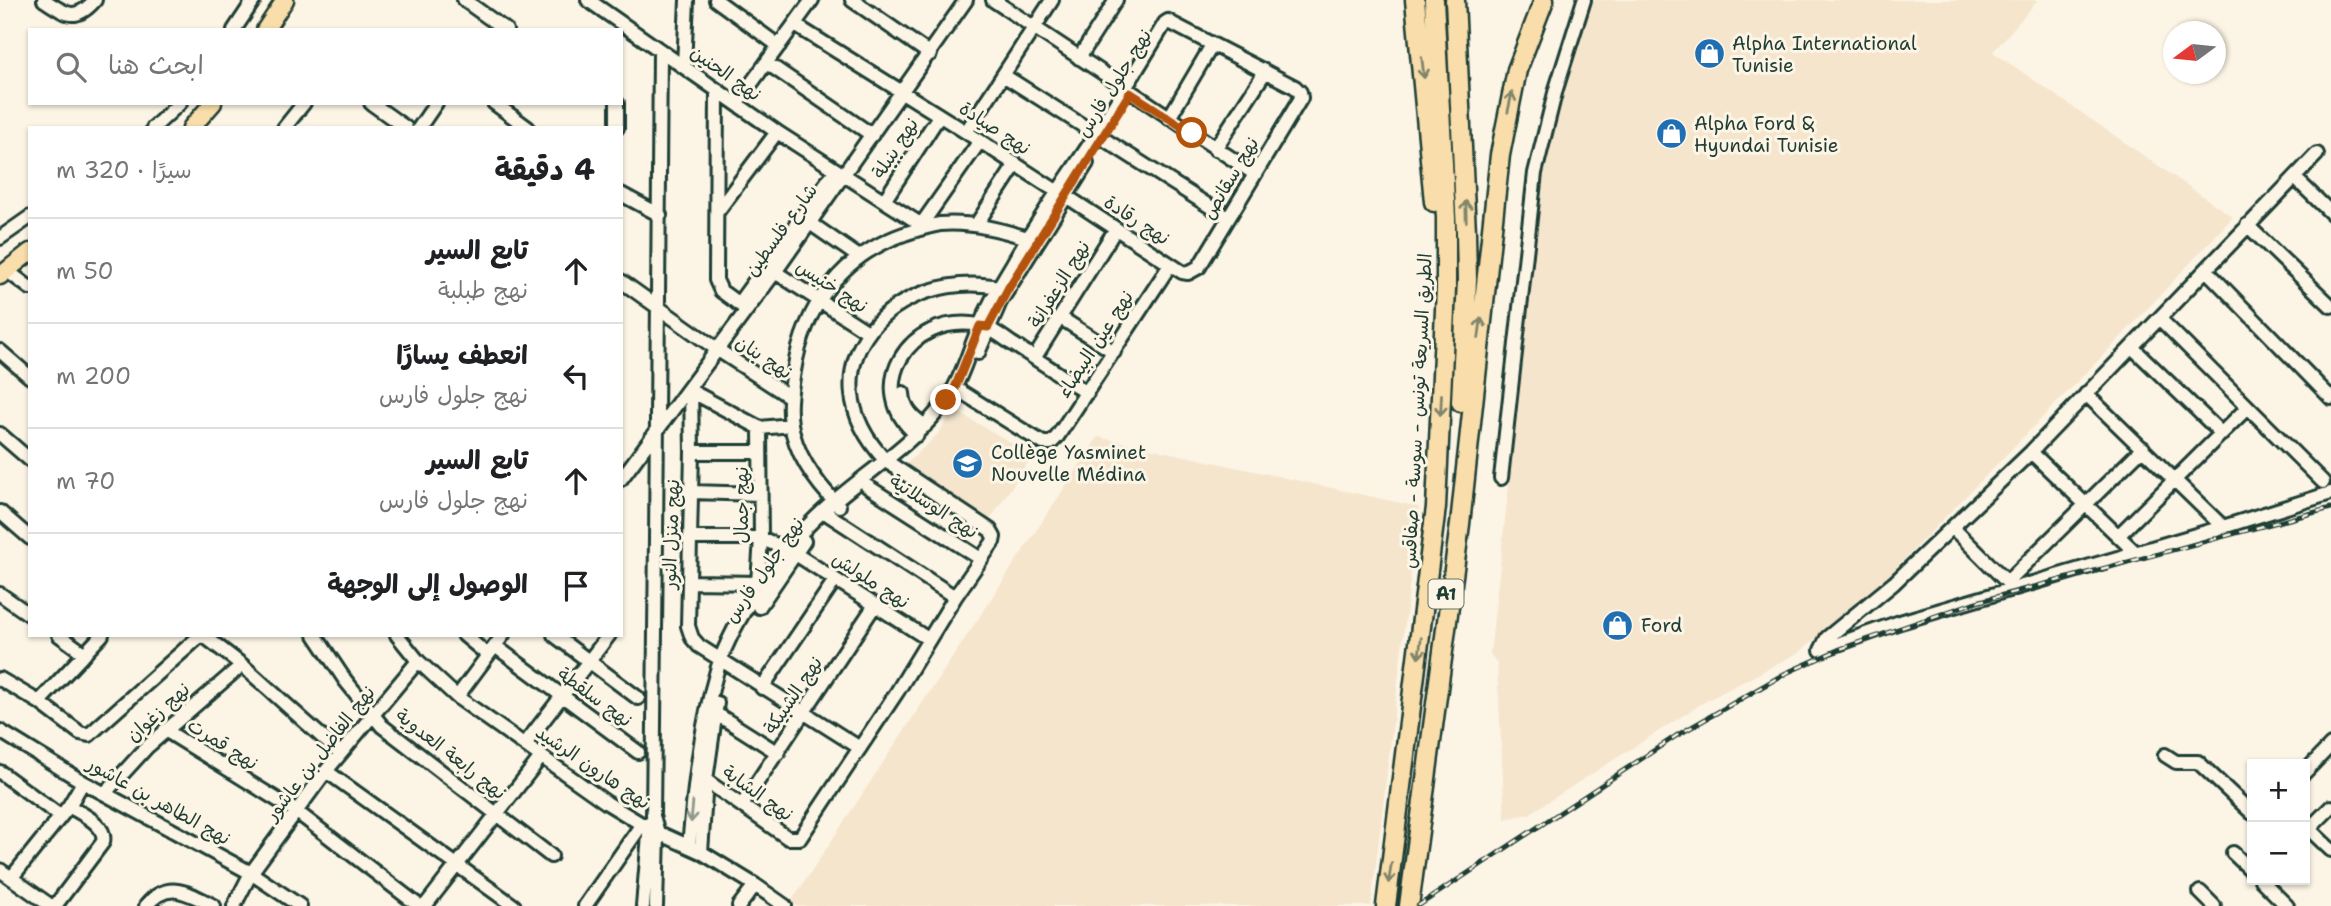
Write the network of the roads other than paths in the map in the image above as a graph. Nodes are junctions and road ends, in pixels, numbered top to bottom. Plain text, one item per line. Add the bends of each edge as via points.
1 (44, 0) edge
2 (95, 0) edge
3 (254, 0) edge
4 (285, 0) edge
5 (464, 0) edge
6 (588, 0) edge
7 (687, 0) edge
8 (716, 0) edge
9 (811, 0) edge
10 (852, 0) edge
11 (966, 0) edge
12 (993, 0) edge
13 (1052, 0) edge
14 (1116, 0) edge
15 (1415, 0) edge
16 (1434, 0) edge
17 (1455, 0) edge
18 (1544, 0) edge
19 (1584, 0) edge
20 (488, 24) edge
21 (617, 25) edge
22 (795, 25) junction
23 (1035, 27) junction
24 (235, 28) edge
25 (268, 28) edge
26 (623, 29) edge
27 (1212, 45) junction
28 (779, 46) junction
29 (660, 51) junction
30 (930, 54) junction
31 (1079, 58) junction
32 (767, 63) junction
33 (684, 66) junction
34 (1265, 72) junction
35 (1003, 75) junction
36 (717, 90) junction
37 (1127, 90) junction
38 (902, 93) junction
39 (737, 103) junction
40 (178, 105) edge
41 (211, 105) edge
42 (303, 105) edge
43 (375, 105) edge
44 (435, 105) edge
45 (497, 105) edge
46 (614, 105) edge
47 (939, 116) junction
48 (1169, 118) junction
49 (155, 126) edge
50 (193, 126) edge
51 (290, 126) edge
52 (403, 126) edge
53 (420, 126) edge
54 (525, 126) edge
55 (617, 126) edge
56 (777, 132) junction
57 (966, 132) junction
58 (872, 135) junction
59 (1099, 136) junction
60 (980, 141) junction
61 (1215, 149) junction
62 (2317, 154) dead end
63 (1016, 164) junction
64 (839, 173) junction
65 (1255, 174) junction
66 (2295, 178) junction
67 (1062, 194) junction
68 (623, 195) edge
69 (884, 201) junction
70 (717, 212) junction
71 (2331, 213) edge
72 (660, 215) junction
73 (28, 218) edge
74 (1228, 218) junction
75 (810, 223) junction
76 (976, 225) junction
77 (2248, 225) junction
78 (923, 226) junction
79 (1115, 230) junction
80 (0, 238) edge
81 (1032, 240) junction
82 (28, 253) edge
83 (859, 257) junction
84 (1170, 265) junction
85 (2, 270) edge
86 (2206, 270) junction
87 (775, 272) junction
88 (1188, 273) joint
89 (623, 282) edge
90 (28, 287) edge
91 (1003, 288) junction
92 (1446, 288) junction
93 (818, 299) junction
94 (2331, 306) edge
95 (743, 307) junction
96 (660, 309) junction
97 (1061, 318) junction
98 (2160, 319) junction
99 (985, 331) junction
100 (868, 332) junction
101 (2132, 347) junction
102 (718, 350) junction
103 (0, 351) edge
104 (1114, 352) junction
105 (1035, 357) junction
106 (28, 375) edge
107 (691, 388) junction
108 (958, 390) junction
109 (1087, 393) junction
110 (2086, 394) junction
111 (790, 397) junction
112 (2331, 398) edge
113 (2248, 407) junction
114 (791, 425) junction
115 (760, 428) junction
116 (921, 430) junction
117 (656, 432) junction
118 (0, 434) edge
119 (2222, 435) junction
120 (2143, 448) junction
121 (692, 452) junction
122 (760, 452) junction
123 (2031, 452) junction
124 (28, 458) edge
125 (890, 463) junction
126 (623, 476) edge
127 (1501, 478) dead end
128 (2175, 481) junction
129 (2328, 483) edge
130 (867, 486) junction
131 (691, 492) junction
132 (760, 494) junction
133 (2086, 506) junction
134 (834, 507) junction
135 (0, 512) edge
136 (2223, 527) junction
137 (1953, 528) junction
138 (2119, 535) junction
139 (28, 536) edge
140 (690, 538) junction
141 (761, 538) junction
142 (790, 551) junction
143 (2136, 553) junction
144 (981, 559) junction
145 (835, 580) junction
146 (689, 582) junction
147 (760, 583) junction
148 (2008, 586) junction
149 (0, 594) edge
150 (955, 597) junction
151 (875, 605) junction
152 (28, 614) edge
153 (62, 637) edge
154 (100, 637) edge
155 (195, 637) edge
156 (316, 637) edge
157 (399, 637) edge
158 (468, 637) edge
159 (502, 637) edge
160 (556, 637) edge
161 (608, 637) edge
162 (928, 639) junction
163 (492, 651) junction
164 (85, 654) junction
165 (418, 661) junction
166 (724, 662) junction
167 (589, 663) junction
168 (242, 664) junction
169 (0, 679) edge
170 (762, 688) junction
171 (457, 697) junction
172 (563, 697) junction
173 (638, 698) dead end
174 (38, 702) junction
175 (715, 713) junction
176 (805, 713) junction
177 (372, 716) junction
178 (165, 730) junction
179 (0, 731) edge
180 (525, 744) junction
181 (2331, 745) edge
182 (860, 748) junction
183 (638, 752) dead end
184 (340, 753) junction
185 (778, 753) junction
186 (2165, 755) dead end
187 (541, 757) junction
188 (2310, 767) edge
189 (326, 771) junction
190 (0, 772) edge
191 (701, 776) junction
192 (83, 782) junction
193 (105, 793) junction
194 (743, 805) junction
195 (69, 806) junction
196 (2331, 807) edge
197 (2247, 808) edge
198 (297, 812) junction
199 (497, 815) junction
200 (60, 816) junction
201 (650, 825) junction
202 (2310, 828) edge
203 (2310, 833) edge
204 (695, 849) junction
205 (2331, 850) edge
206 (2234, 853) dead end
207 (551, 856) dead end
208 (457, 864) junction
209 (2247, 867) edge
210 (251, 873) junction
211 (6, 874) edge
212 (755, 885) junction
213 (2266, 885) edge
214 (2200, 892) dead end
215 (53, 906) edge
216 (146, 906) edge
217 (214, 906) edge
218 (234, 906) edge
219 (300, 906) edge
220 (419, 906) edge
221 (425, 906) edge
222 (514, 906) edge
223 (585, 906) edge
224 (643, 906) edge
225 (656, 906) edge
226 (739, 906) edge
227 (785, 906) edge
228 (1386, 906) edge
229 (1407, 906) edge
230 (2214, 906) edge
231 (2287, 906) edge

1 - 2 street via 72,15
3 - 24 street
4 - 25 main road
5 - 20 street
6 - 21 street, نهج الحنين
7 - 33 street
8 - 28 street
9 - 22 street
10 - 30 street
11 - 30 street, شارع فلسطين
12 - 23 street
13 - 23 street
14 - 31 street
15 -> 92 highway
16 - 92 highway, الطريق السريعة تونس - سوسة - صفاقس / A1 via 1445,177
229 -> 17 highway, الطريق السريعة تونس - سوسة - صفاقس / A1 via 1453,541 1462,389 1466,209
229 -> 18 highway via 1460,524 1500,155 1517,70
19 - 127 street via 1535,173
22 - 28 street
22 - 38 street, نهج صيادة
23 - 31 street
23 - 35 street
26 - 29 street, نهج الحنين
27 - 34 street
27 - 37 street, نهج جلول فارس via 1172,24
27 - 48 street
28 - 32 street
29 - 33 street, نهج الحنين
29 - 72 street
30 - 38 street, شارع فلسطين
31 - 37 street
32 - 39 street
32 - 58 street
33 - 36 street, نهج الحنين
34 - 61 street
34 - 65 street, نهج سقانص via 1295,87 1301,98
35 - 57 street
35 - 59 street
36 - 39 street, نهج الحنين
36 - 70 street
37 - 48 street
37 - 59 street, نهج جلول فارس
38 - 47 street, نهج صيادة
38 - 58 street, شارع فلسطين
39 - 56 street, نهج الحنين
40 - 49 street
41 - 50 main road
42 - 51 street
43 - 52 street
44 - 53 street
45 - 54 street
46 - 55 street
47 - 57 street, نهج صيادة
47 - 69 street, نهج بنبلة
48 - 61 street
56 - 64 street, نهج الحنين
56 - 70 street
57 - 60 street, نهج صيادة
58 - 64 street, شارع فلسطين
59 - 67 street, نهج جلول فارس
59 - 74 street
60 - 63 street, نهج صيادة
60 - 78 street
61 - 65 street
62 - 66 street
63 - 67 street, نهج صيادة
63 - 76 street
64 - 69 street, نهج الحنين
64 - 75 street, شارع فلسطين
64 - 95 street
65 - 74 street, نهج سقانص
66 - 71 street
66 - 77 street
67 - 79 street, نهج رقادة
67 - 81 street, نهج جلول فارس
68 - 72 street
69 - 78 street, نهج الحنين
70 - 95 street via 716,280 721,291
72 - 96 street
73 - 80 street
74 - 88 street, نهج سقانص via 1199,267
75 - 83 street
75 - 87 street, شارع فلسطين
76 - 78 street
76 - 81 street
77 - 86 street
77 - 94 street
78 - 83 street
79 - 84 street, نهج رقادة
79 - 97 street, نهج الزعفرانة
81 - 91 street, نهج جلول فارس
82 - 85 main road
83 - 93 street
84 - 88 street, نهج رقادة
84 - 104 street, نهج عين البيضاء
85 - 90 street
86 - 98 street
86 - 112 street
87 - 93 street, نهج خنيس
87 - 95 street, شارع فلسطين
89 - 96 street, نهج بنان
91 - 99 street, نهج جلول فارس
91 - 100 street via 966,285 921,292 882,316
92 -> 228 highway, الطريق السريعة تونس - سوسة - صفاقس / A1 via 1436,507
93 - 100 street, نهج خنيس
93 - 111 street via 799,349
95 - 102 street, شارع فلسطين
96 - 102 street, نهج بنان
96 - 117 street
97 - 104 street
97 - 105 street, نهج الزعفرانة
98 - 101 street
98 - 113 street
99 - 105 street
99 - 108 street, نهج جلول فارس
99 - 116 street via 955,324 934,328 908,346 900,359 895,399 903,421
100 - 125 street via 857,355 854,400 865,435
101 - 110 street
101 - 119 street
102 - 107 street, شارع فلسطين
102 - 111 street, نهج بنان
103 - 106 street
104 - 109 street, نهج عين البيضاء
105 - 109 street
107 - 115 street
107 - 117 street, شارع فلسطين
107 - 121 street, نهج منزل النور
108 - 109 street, نهج عين البيضاء via 1043,443 1058,437
108 - 116 street, نهج جلول فارس
108 - 125 street, نهج جلول فارس via 926,436
110 - 120 street
110 - 123 street
111 - 114 street
113 - 119 street
113 - 129 street
114 - 115 street
114 - 134 street via 808,468
115 - 122 street, نهج جمال
116 - 125 street, نهج جلول فارس
117 - 126 street, شارع فلسطين
117 - 201 street
118 - 124 street
119 - 128 street
120 - 128 street
120 - 133 street
121 - 122 street
121 - 131 street, نهج منزل النور
122 - 132 street, نهج جمال
123 - 133 street
123 - 137 street
125 - 130 street, نهج جلول فارس
125 - 134 street, نهج جلول فارس
125 - 144 street via 990,530 993,542
128 - 136 street
128 - 138 street
129 - 136 street via 2306,499
130 - 134 street, نهج جلول فارس
130 - 144 street, نهج الوسلاتية
131 - 132 street
131 - 140 street, نهج منزل النور
132 - 141 street, نهج جمال
133 - 138 street
133 - 148 street
134 - 142 street, نهج جلول فارس
134 - 150 street
135 - 139 street
136 - 143 street
137 - 148 street
137 - 148 street via 1827,638 1821,650
138 - 143 street
140 - 141 street
140 - 146 street, نهج منزل النور
141 - 142 street, نهج ملولش
141 - 147 street, نهج جمال
142 - 145 street, نهج ملولش
142 - 147 street, نهج جلول فارس
142 - 166 street, نهج جلول فارس
143 - 148 street
144 - 150 street
145 - 151 street, نهج ملولش
145 - 170 street
146 - 147 street
146 - 166 street, نهج منزل النور via 692,638
147 - 166 street, نهج جلول فارس
149 - 152 street
150 - 162 street
151 - 162 street, نهج ملولش
151 - 176 street, نهج الشبيكة
153 - 164 street
154 - 164 street
155 - 168 street
155 - 174 street via 89,734 80,733
156 - 177 street, نهج رابعة العدوية
157 - 165 street, نهج هارون الرشيد
158 - 163 street, نهج سلقطة
159 - 163 street
160 - 167 street
161 - 167 street
162 - 182 street
163 - 171 street
163 - 172 street, نهج سلقطة
164 - 174 street
165 - 171 street, نهج هارون الرشيد
165 - 177 street, نهج الفاضل بن عاشور
166 - 170 street
166 - 175 street, نهج جلول فارس
166 - 191 street, نهج جلول فارس via 704,720
167 - 172 street
167 - 173 street
168 - 178 street, نهج زغوان
168 - 184 street
169 - 174 street
170 - 176 street
171 - 180 street, نهج هارون الرشيد
172 - 180 street
172 - 183 street, نهج سلقطة
175 - 185 street
175 - 191 street, نهج جلول فارس
176 - 182 street
176 - 185 street, نهج الشبيكة
177 - 184 street, نهج الفاضل بن عاشور
177 - 199 street, نهج رابعة العدوية
178 - 193 street, نهج زغوان
178 - 198 street, نهج قمرت
179 - 192 street, نهج الطاهر بن عاشور
180 - 187 street, نهج هارون الرشيد
181 - 188 street
182 - 194 street, نهج الشابة via 800,838 788,838
184 - 189 street, نهج الفاضل بن عاشور
185 - 194 street, نهج الشبيكة
186 - 197 street via 2176,762 2198,762
187 - 199 street
187 - 201 street, نهج هارون الرشيد via 607,803
189 - 198 street, نهج الفاضل بن عاشور
189 - 208 street
190 - 200 street
191 - 194 street, نهج الشابة
191 - 204 street, نهج جلول فارس
192 - 193 street, نهج الطاهر بن عاشور
192 - 195 street
193 - 210 street, نهج الطاهر بن عاشور
195 - 200 street
195 - 215 street via 100,827 104,839
196 - 202 street
198 - 210 street, نهج الفاضل بن عاشور
198 - 220 street, نهج قمرت
199 - 207 street, نهج رابعة العدوية
199 - 208 street
200 - 211 street
201 - 204 street, نهج هارون الرشيد
201 - 223 street
201 - 224 street
201 - 225 street
203 - 205 street
204 - 212 street, نهج هارون الرشيد
206 - 209 street
208 - 221 street
208 - 222 street
210 - 218 street, نهج الفاضل بن عاشور
210 - 219 street, نهج الطاهر بن عاشور
211 - 215 street
212 - 226 street
212 - 227 street, نهج هارون الرشيد
213 - 231 street
214 - 230 street
216 - 217 street via 159,893 174,890

